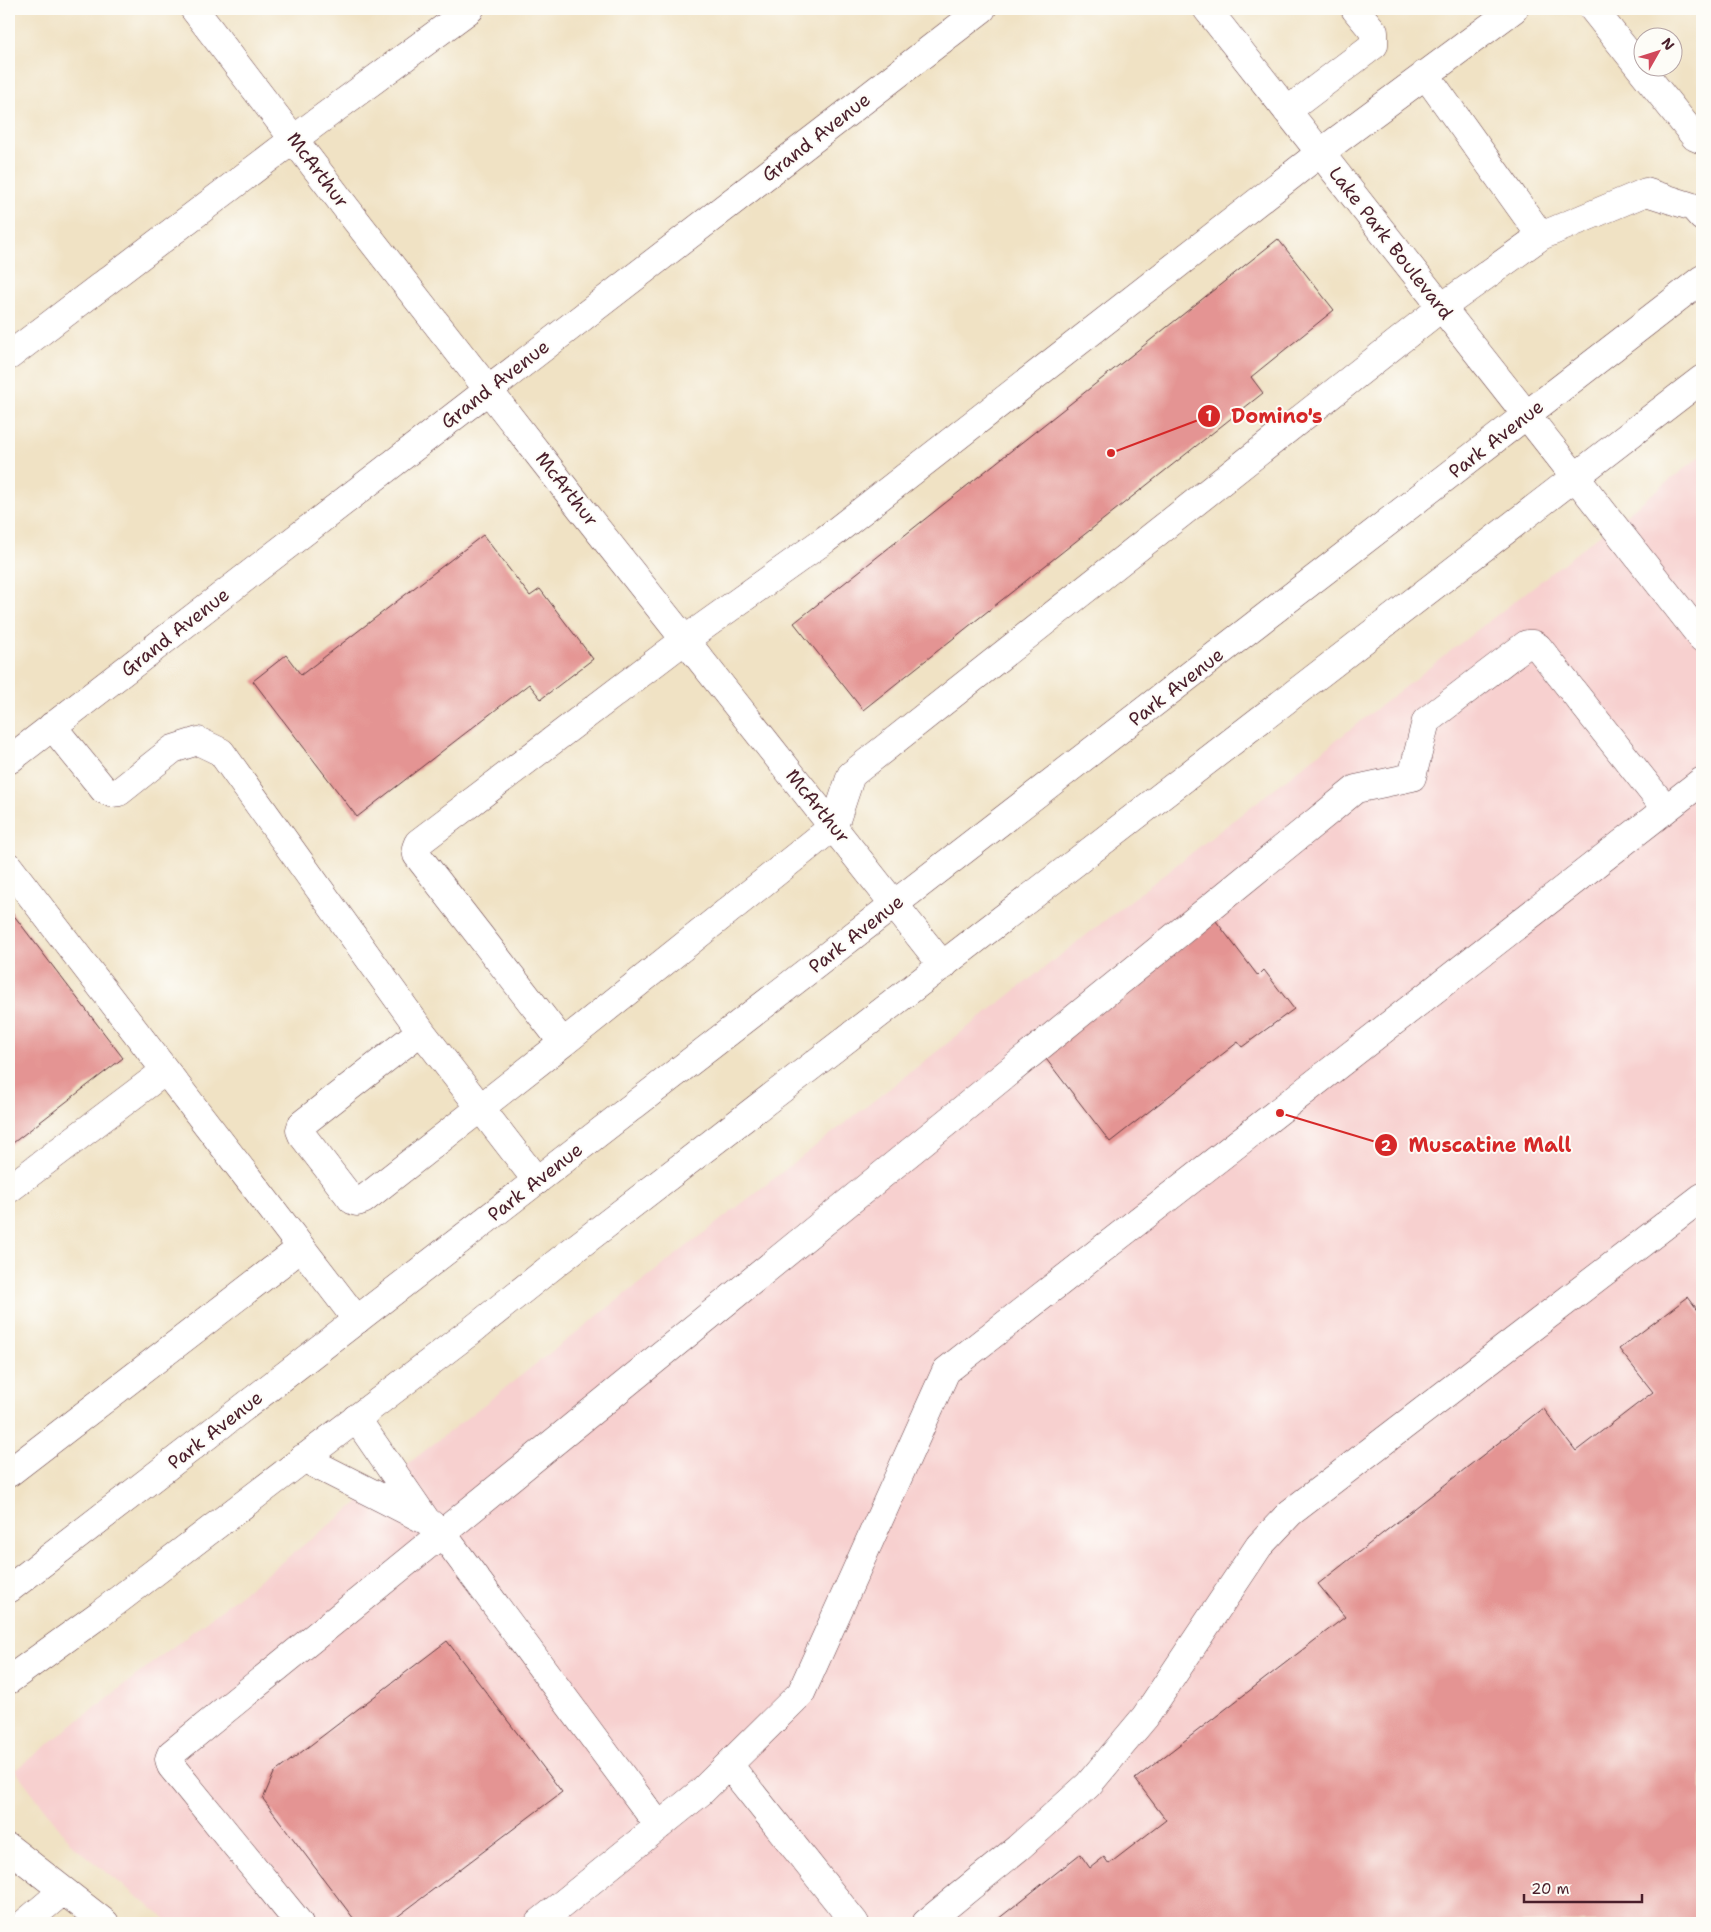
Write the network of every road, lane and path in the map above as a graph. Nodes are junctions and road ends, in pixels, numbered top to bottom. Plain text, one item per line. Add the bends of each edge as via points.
1 (194, 9) edge
2 (470, 9) edge
3 (982, 9) edge
4 (1207, 9) edge
5 (1355, 9) edge
6 (1514, 9) edge
7 (1593, 9) edge
8 (1425, 74) junction
9 (1287, 111) junction
10 (294, 139) junction
11 (1702, 140) edge
12 (1320, 153) junction
13 (1702, 217) edge
14 (1541, 236) junction
15 (1702, 279) edge
16 (1442, 307) junction
17 (9, 356) edge
18 (1702, 379) edge
19 (489, 389) junction
20 (1527, 415) junction
21 (1575, 477) junction
22 (1702, 638) edge
23 (686, 639) junction
24 (52, 726) junction
25 (9, 760) edge
26 (1702, 782) edge
27 (1666, 810) junction
28 (834, 826) junction
29 (9, 867) edge
30 (896, 904) junction
31 (944, 966) junction
32 (421, 1031) junction
33 (562, 1044) junction
34 (165, 1071) junction
35 (481, 1108) junction
36 (537, 1181) junction
37 (9, 1188) edge
38 (1702, 1196) edge
39 (301, 1248) junction
40 (357, 1320) junction
41 (356, 1418) junction
42 (303, 1458) junction
43 (9, 1473) edge
44 (434, 1527) junction
45 (9, 1589) edge
46 (9, 1680) edge
47 (729, 1765) junction
48 (659, 1826) junction
49 (9, 1848) edge
50 (64, 1891) junction
51 (25, 1923) edge
52 (105, 1923) edge
53 (299, 1923) edge
54 (539, 1923) edge
55 (855, 1923) edge
56 (926, 1923) edge

1 - 10 main road, McArthur
2 - 10 main road
3 - 19 main road, Grand Avenue
4 - 9 main road, Lake Park Boulevard
5 - 9 main road via 1374,32 1374,45
6 - 8 main road
7 - 11 main road via 1695,137
8 - 12 main road
8 - 14 main road
9 - 12 main road, Lake Park Boulevard
10 - 17 main road
10 - 19 main road, McArthur
12 - 16 main road, Lake Park Boulevard
12 - 23 main road via 826,539
13 - 14 main road via 1693,207 1646,192
14 - 16 main road
15 - 20 main road, Park Avenue
16 - 20 main road, Lake Park Boulevard
16 - 28 main road via 852,776
18 - 21 main road
19 - 23 main road, McArthur
19 - 24 main road, Grand Avenue
20 - 21 main road, Lake Park Boulevard
20 - 30 main road, Park Avenue
21 - 22 main road, Lake Park Boulevard
21 - 31 main road
23 - 28 main road, McArthur
23 - 33 main road via 418,843 416,848 417,855
24 - 25 main road, Grand Avenue
24 - 32 main road via 104,790 111,793 119,792 173,749 198,741 221,752
26 - 27 main road
27 - 44 main road via 1538,647 1527,644 1426,721 1412,778 1356,789
27 - 47 main road via 946,1371 801,1693
28 - 30 main road, McArthur
28 - 33 main road
29 - 34 main road
30 - 31 main road, McArthur
30 - 36 main road, Park Avenue
31 - 41 main road
32 - 35 main road
32 - 35 main road via 302,1124 302,1135 352,1200 363,1200
33 - 35 main road
34 - 37 main road
34 - 39 main road
35 - 36 main road
36 - 40 main road, Park Avenue
38 - 56 main road via 1290,1513 1259,1546 1144,1717 1088,1785 1018,1848
39 - 40 main road
39 - 43 main road
40 - 45 main road, Park Avenue
41 - 42 main road
41 - 44 main road
42 - 44 main road
42 - 46 main road
44 - 48 main road
44 - 53 main road via 169,1759 171,1766
47 - 48 main road
47 - 55 main road
48 - 54 main road
49 - 50 main road
50 - 51 main road
50 - 52 main road

